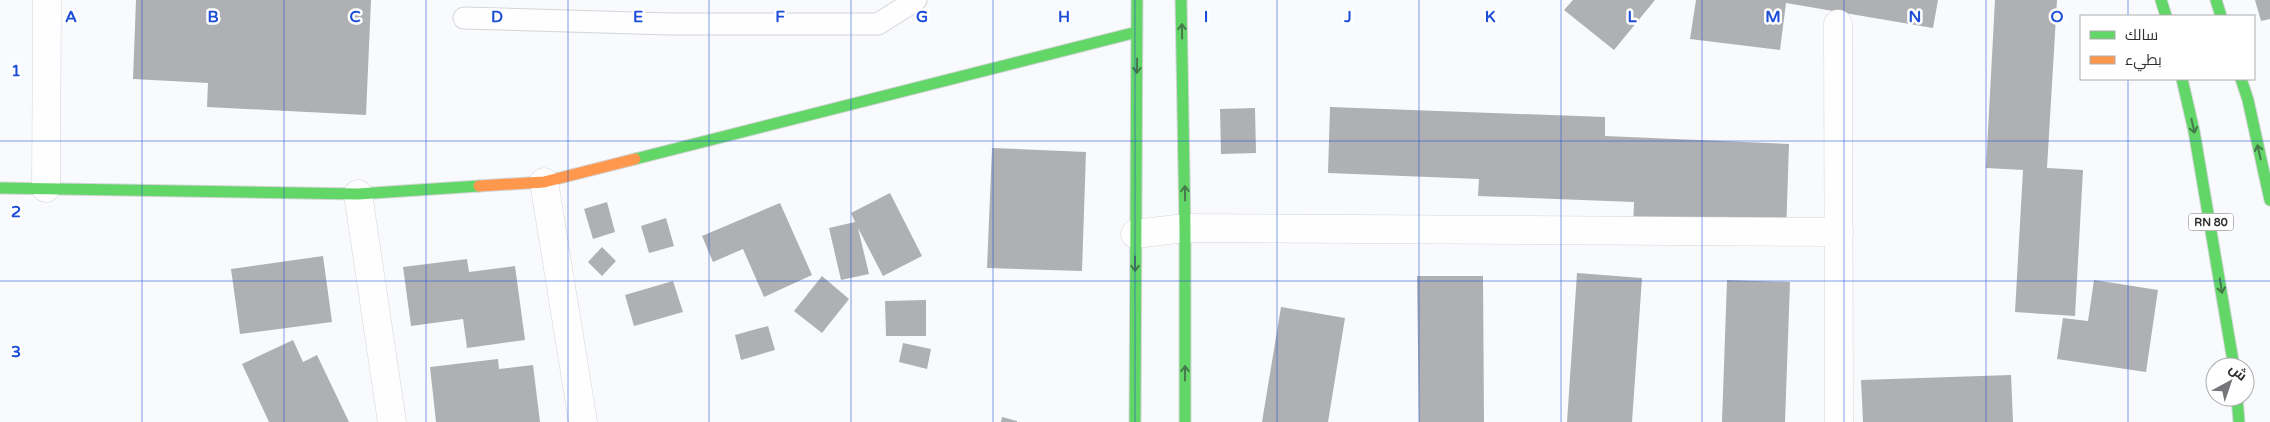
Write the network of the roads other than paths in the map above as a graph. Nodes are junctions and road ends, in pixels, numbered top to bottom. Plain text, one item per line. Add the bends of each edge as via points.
1 (47, 0) edge
2 (916, 0) edge
3 (1137, 0) edge
4 (1181, 0) edge
5 (2161, 0) edge
6 (2216, 0) edge
7 (2166, 15) edge
8 (2221, 15) edge
9 (464, 18) dead end
10 (1838, 24) dead end
11 (1137, 32) junction
12 (2182, 80) edge
13 (2241, 80) edge
14 (544, 182) junction
15 (0, 188) edge
16 (46, 188) junction
17 (358, 194) junction
18 (2270, 200) edge
19 (1185, 228) junction
20 (1839, 232) junction
21 (1135, 234) junction
22 (2232, 357) edge
23 (2238, 407) edge
24 (392, 422) edge
25 (583, 422) edge
26 (1135, 422) edge
27 (1184, 422) edge
28 (1839, 422) edge
29 (2239, 422) edge

1 - 16 street
2 - 9 lane via 878,24 670,24
3 - 11 street
19 -> 4 street
5 - 7 street
6 - 8 street
10 - 20 street
11 - 14 street
11 -> 21 street
12 -> 22 street, RN 80 via 2194,131
18 -> 13 street
14 - 17 street
14 - 25 street
15 - 16 street
16 - 17 street
17 - 24 street
19 - 20 street
19 - 21 street
27 -> 19 street
20 - 28 street
21 -> 26 street
23 - 29 street

